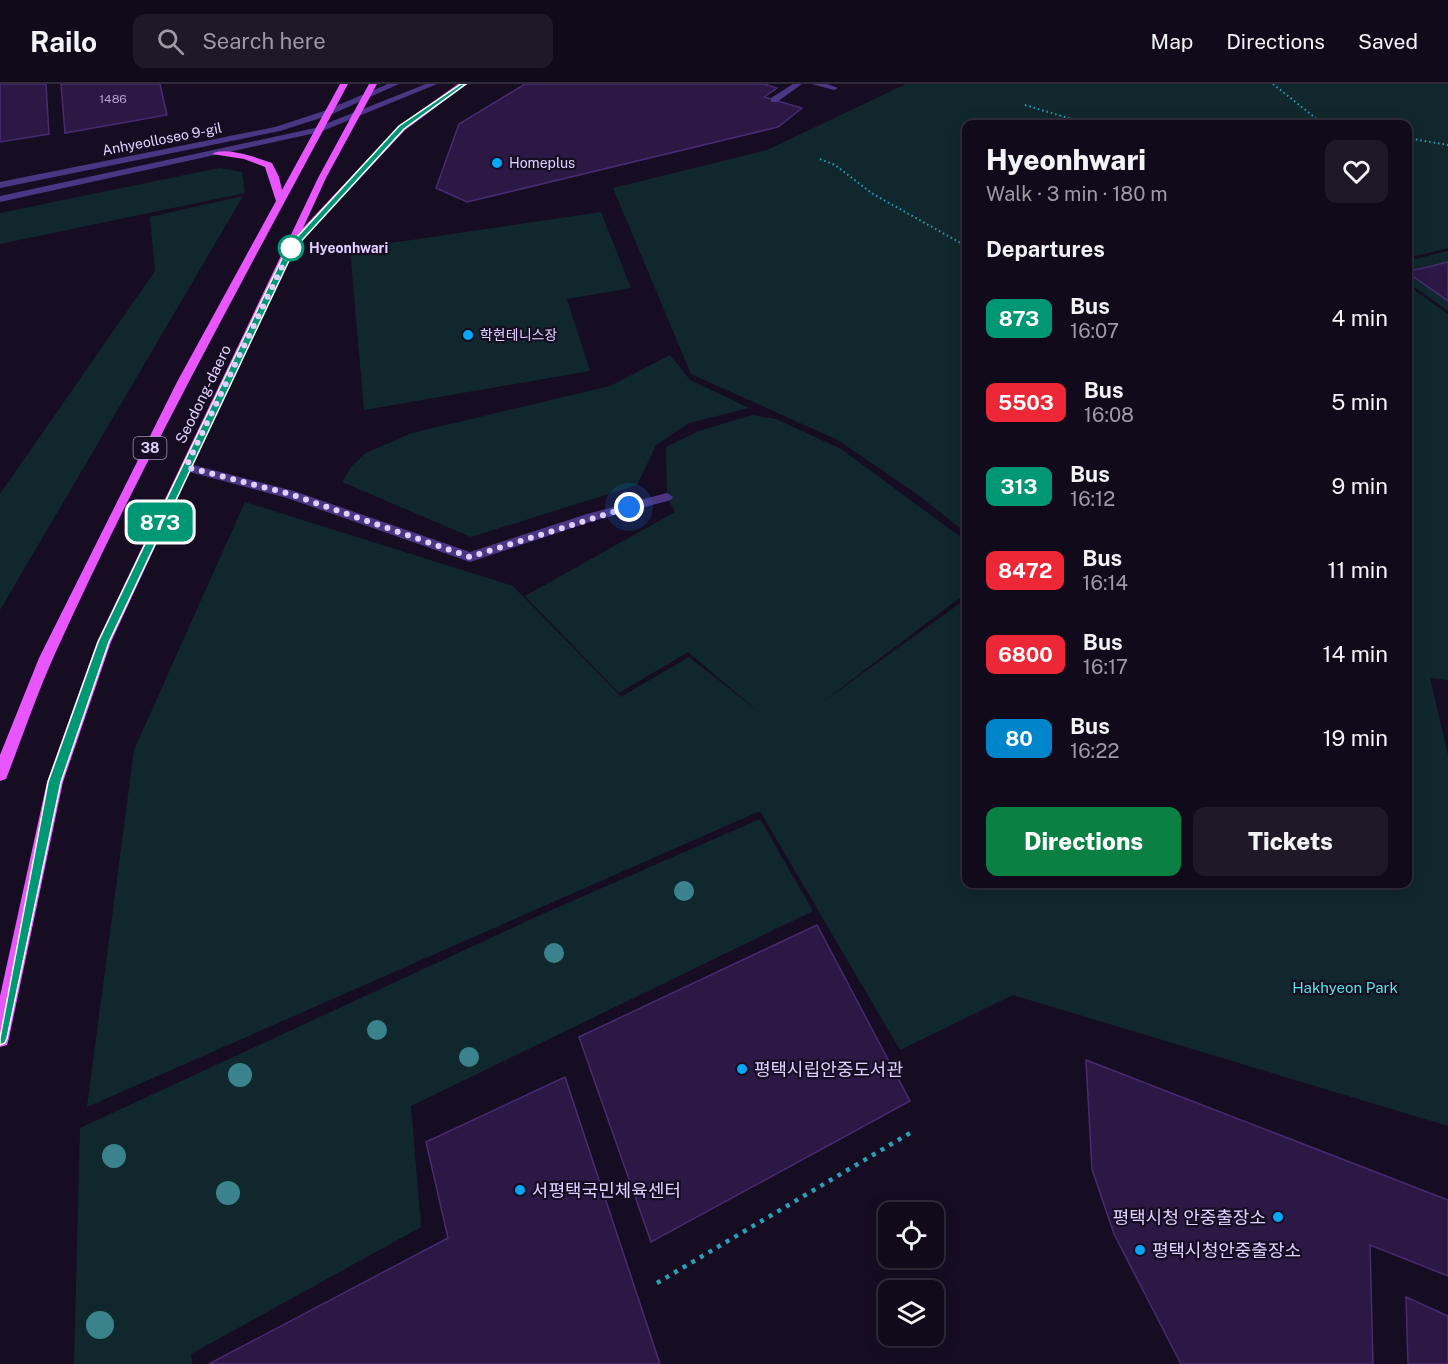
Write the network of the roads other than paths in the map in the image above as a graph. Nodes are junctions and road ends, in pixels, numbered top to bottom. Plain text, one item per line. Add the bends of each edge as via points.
1 (344, 84) edge
2 (373, 84) edge
3 (395, 84) edge
4 (433, 84) edge
5 (463, 84) edge
6 (798, 84) edge
7 (816, 84) edge
8 (834, 88) dead end
9 (364, 98) junction
10 (774, 100) dead end
11 (327, 113) junction
12 (355, 116) junction
13 (317, 130) junction
14 (216, 154) junction
15 (0, 185) edge
16 (0, 200) edge
17 (280, 201) junction
18 (291, 248) junction
19 (186, 467) junction
20 (667, 497) dead end
21 (0, 774) edge
22 (0, 1038) edge

1 - 11 main road, Seodong-daero / 38
2 - 9 main road, Seodong-daero / 38
3 - 9 street, Anhyeolloseo 9-gil
4 - 12 street
5 - 18 main road via 402,128
6 - 10 street
7 - 8 street
9 - 11 street, Anhyeolloseo 9-gil
9 - 12 main road, Seodong-daero / 38
11 - 12 street
11 - 13 main road, Seodong-daero / 38
11 - 15 street, Anhyeolloseo 9-gil via 254,134
12 - 13 street
12 - 18 main road, Seodong-daero / 38
13 - 14 street
13 - 17 main road, Seodong-daero / 38
14 - 16 street
14 - 17 main road via 269,165
17 - 21 main road, Seodong-daero / 38 via 102,541 46,658
18 - 19 main road, Seodong-daero / 38
19 - 20 street via 290,494 470,557 591,517
19 - 22 main road, Seodong-daero / 38 via 104,642 55,782

